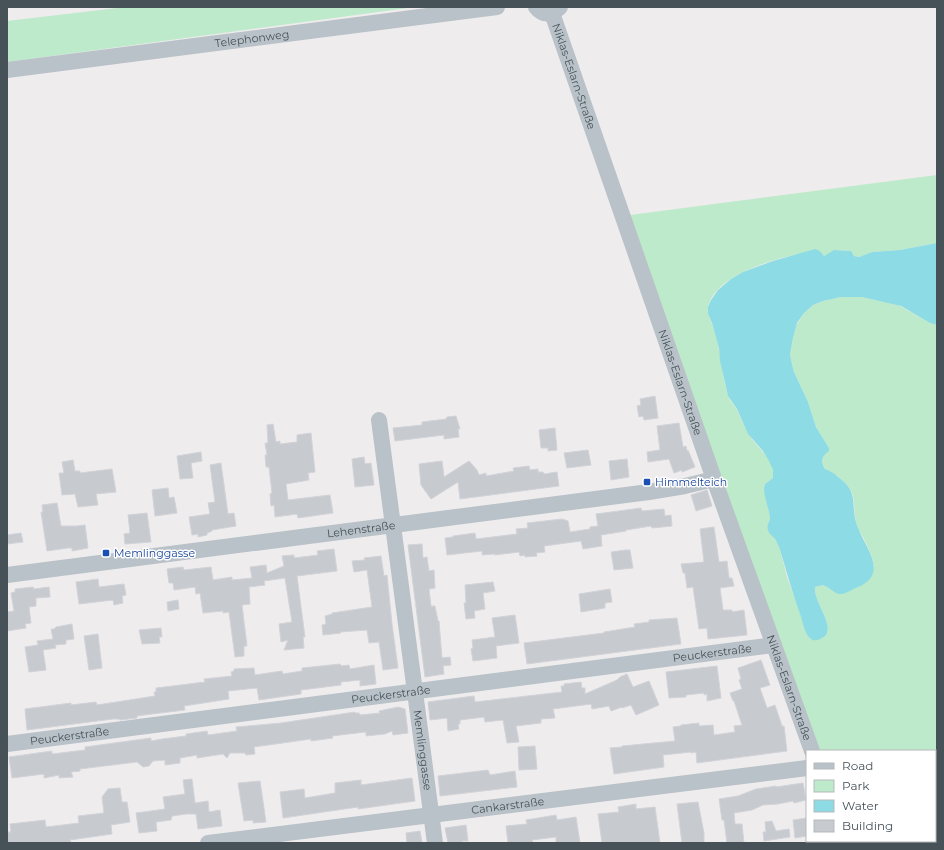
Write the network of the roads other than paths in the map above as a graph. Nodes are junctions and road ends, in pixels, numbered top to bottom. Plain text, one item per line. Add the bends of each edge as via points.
1 (497, 7) edge
2 (536, 7) edge
3 (556, 10) edge
4 (7, 70) edge
5 (379, 420) dead end
6 (714, 479) junction
7 (393, 525) junction
8 (7, 574) edge
9 (774, 645) junction
10 (415, 690) junction
11 (7, 744) edge
12 (812, 750) edge
13 (806, 768) edge
14 (431, 814) junction
15 (208, 843) edge
16 (435, 843) edge

1 - 4 street, Telephonweg
2 - 3 street via 543,13
3 - 6 street, Niklas-Eslarn-Straße
5 - 7 street, Memlinggasse
6 - 7 street, Lehenstraße via 649,492
6 - 9 street, Niklas-Eslarn-Straße
7 - 8 street, Lehenstraße
7 - 10 street, Memlinggasse
9 - 10 street, Peuckerstraße
9 - 12 street, Niklas-Eslarn-Straße
10 - 11 street, Peuckerstraße
10 - 14 street, Memlinggasse
13 - 14 street, Cankarstraße
14 - 15 street, Cankarstraße
14 - 16 street, Memlinggasse

